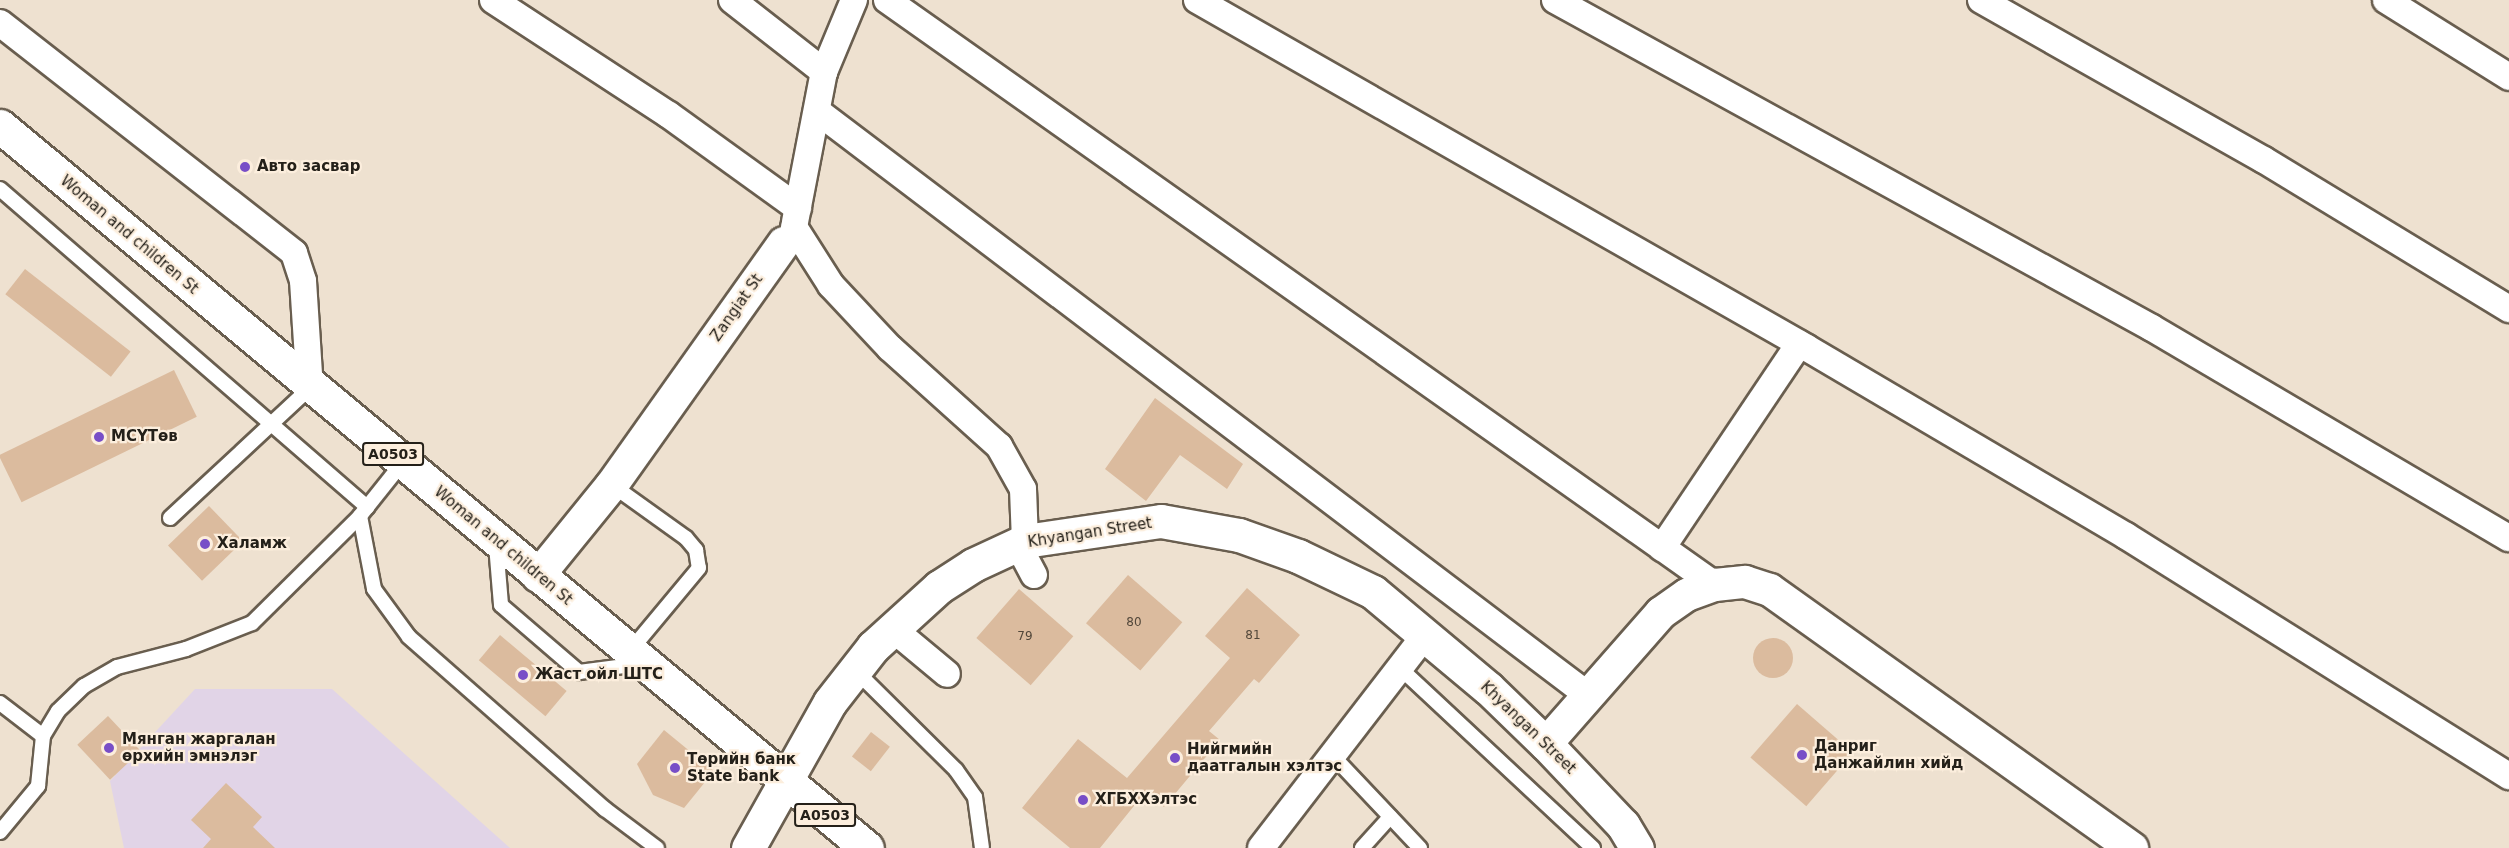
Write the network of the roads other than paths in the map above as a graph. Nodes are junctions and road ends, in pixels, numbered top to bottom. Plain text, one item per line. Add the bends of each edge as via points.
1 (493, 0) edge
2 (732, 0) edge
3 (854, 0) edge
4 (887, 0) edge
5 (1197, 0) edge
6 (1555, 0) edge
7 (1981, 0) edge
8 (2386, 0) edge
9 (0, 23) edge
10 (824, 72) junction
11 (2509, 77) edge
12 (817, 111) junction
13 (0, 126) edge
14 (0, 189) edge
15 (792, 226) junction
16 (2509, 309) edge
17 (1799, 344) junction
18 (310, 388) junction
19 (272, 423) junction
20 (403, 462) junction
21 (612, 485) junction
22 (364, 512) junction
23 (170, 518) dead end
24 (2509, 538) edge
25 (496, 542) junction
26 (1022, 543) junction
27 (1662, 548) junction
28 (1034, 575) dead end
29 (538, 576) junction
30 (1715, 585) junction
31 (893, 629) junction
32 (1425, 635) junction
33 (635, 658) junction
34 (1400, 668) junction
35 (855, 670) junction
36 (947, 674) dead end
37 (1589, 696) junction
38 (0, 703) edge
39 (43, 736) junction
40 (1546, 744) junction
41 (1332, 755) junction
42 (2509, 776) edge
43 (784, 783) junction
44 (1390, 817) junction
45 (0, 832) edge
46 (657, 848) edge
47 (748, 848) edge
48 (867, 848) edge
49 (982, 848) edge
50 (1262, 848) edge
51 (1362, 848) edge
52 (1420, 848) edge
53 (1593, 848) edge
54 (1637, 848) edge
55 (2132, 848) edge

1 - 15 street via 669,115
2 - 10 street
3 - 10 street, Zangiat St
4 - 27 street
5 - 17 street
6 - 24 street via 2152,328
7 - 16 street via 2264,160
8 - 11 street
9 - 18 street via 294,253 303,281
10 - 12 street, Zangiat St
12 - 15 street, Zangiat St
12 - 37 street
13 - 18 main road, Woman and children St / A0503
14 - 19 lane
15 - 21 street, Zangiat St
15 - 26 street via 831,285 890,348 999,446 1023,489
17 - 27 street
17 - 42 street via 2126,536
18 - 19 lane
18 - 20 main road, Woman and children St / A0503
19 - 22 lane
19 - 23 lane
20 - 22 lane
20 - 25 main road, Woman and children St / A0503
21 - 29 street, Zangiat St
21 - 33 lane via 686,538 696,550 699,568
22 - 39 lane via 252,623 186,650 117,667 84,686 58,711
22 - 46 lane via 374,589 409,636 605,810
25 - 29 main road, Woman and children St / A0503
25 - 33 lane via 501,605 579,672
26 - 28 street
26 - 31 main road, Khyangan Street via 951,578
26 - 32 main road, Khyangan Street via 1161,521 1239,535 1298,556 1373,592
27 - 30 street
29 - 33 main road, Woman and children St / A0503
30 - 37 street via 1687,595 1661,613
30 - 55 street via 1745,582 1770,590
31 - 35 main road, Khyangan Street
31 - 36 street
32 - 34 street
32 - 40 main road, Khyangan Street
33 - 43 main road, Woman and children St / A0503
34 - 41 street
34 - 53 lane
35 - 43 main road, Khyangan Street via 830,702
35 - 49 lane via 956,770 975,797
37 - 40 street
38 - 39 lane
39 - 45 lane via 38,786
40 - 54 main road, Khyangan Street via 1623,825
41 - 44 lane
41 - 50 street
43 - 47 main road, Khyangan Street
43 - 48 main road, A0503
44 - 51 lane
44 - 52 lane

